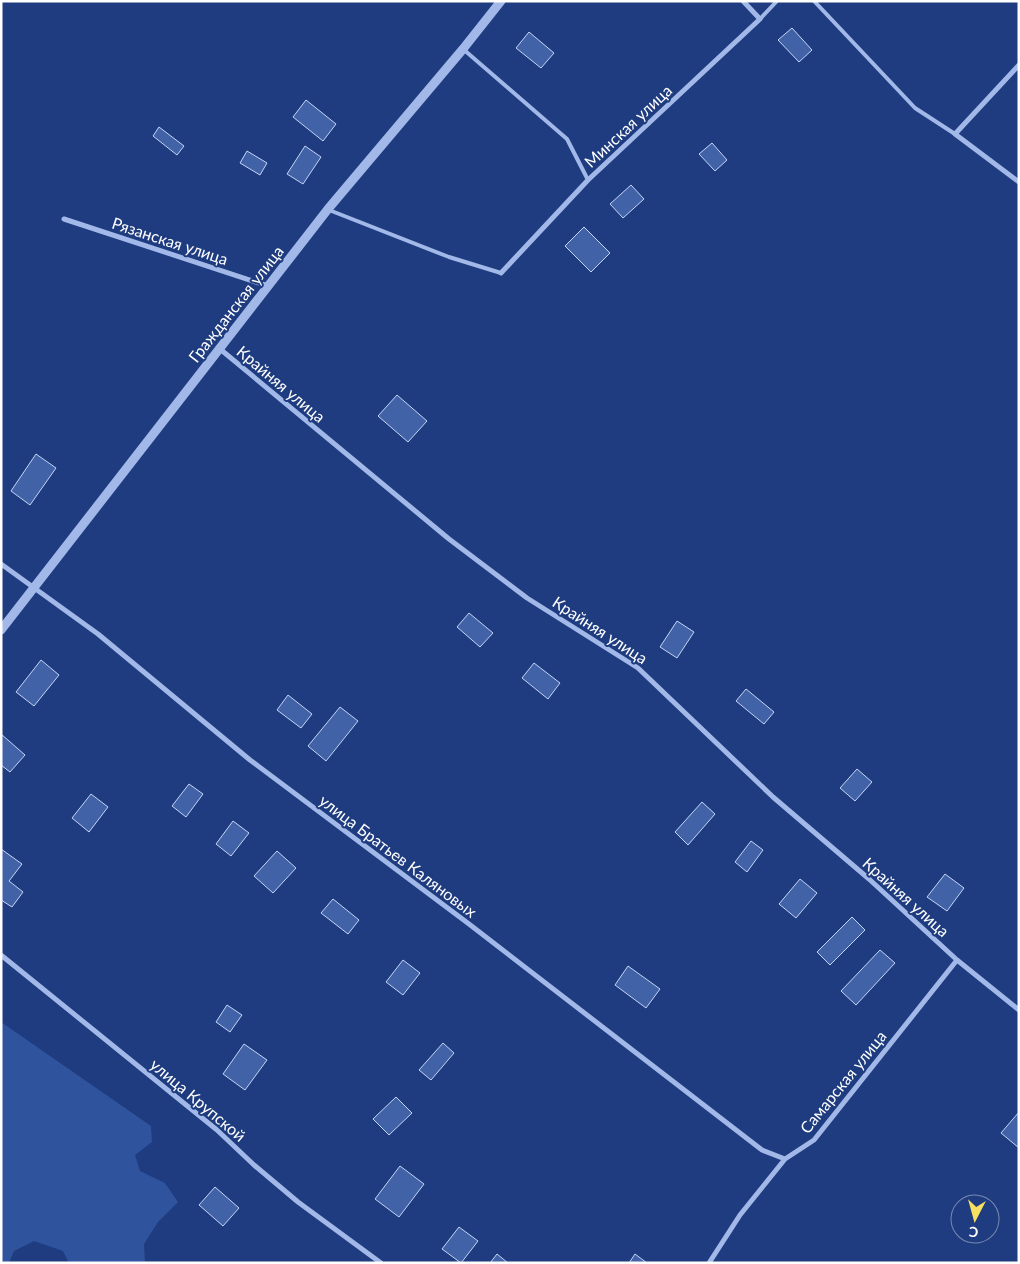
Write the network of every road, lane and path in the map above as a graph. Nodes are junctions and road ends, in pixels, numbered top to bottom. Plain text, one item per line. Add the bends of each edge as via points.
1 (501, 1) edge
2 (743, 1) edge
3 (777, 1) edge
4 (814, 1) edge
5 (760, 19) junction
6 (463, 49) junction
7 (1019, 65) edge
8 (955, 134) junction
9 (588, 180) junction
10 (1019, 182) edge
11 (328, 209) junction
12 (64, 219) dead end
13 (500, 273) joint
14 (268, 286) junction
15 (220, 349) junction
16 (1, 564) edge
17 (34, 589) junction
18 (1, 630) edge
19 (1, 955) edge
20 (957, 960) junction
21 (1019, 1010) edge
22 (785, 1159) junction
23 (381, 1263) edge
24 (709, 1263) edge

1 - 6 street, Гражданская улица
2 - 5 street
3 - 5 lane
4 - 8 lane via 915,108
5 - 9 street, Минская улица
6 - 9 lane via 567,139
6 - 11 street, Гражданская улица
7 - 8 street
8 - 10 street
9 - 13 street, Минская улица
11 - 13 lane via 449,257
11 - 14 street, Гражданская улица
12 - 14 street, Рязанская улица
14 - 15 street, Гражданская улица
15 - 17 street, Гражданская улица
15 - 20 street, Крайняя улица via 449,539 527,598 638,668 774,797
16 - 17 street, улица Братьев Каляновых
17 - 18 street, Гражданская улица
17 - 22 street, улица Братьев Каляновых via 98,634 250,760 762,1150
19 - 23 street, улица Крупской via 218,1130 298,1202
20 - 21 street, Крайняя улица
20 - 22 street, Самарская улица via 814,1140
22 - 24 street, Самарская улица via 740,1215

